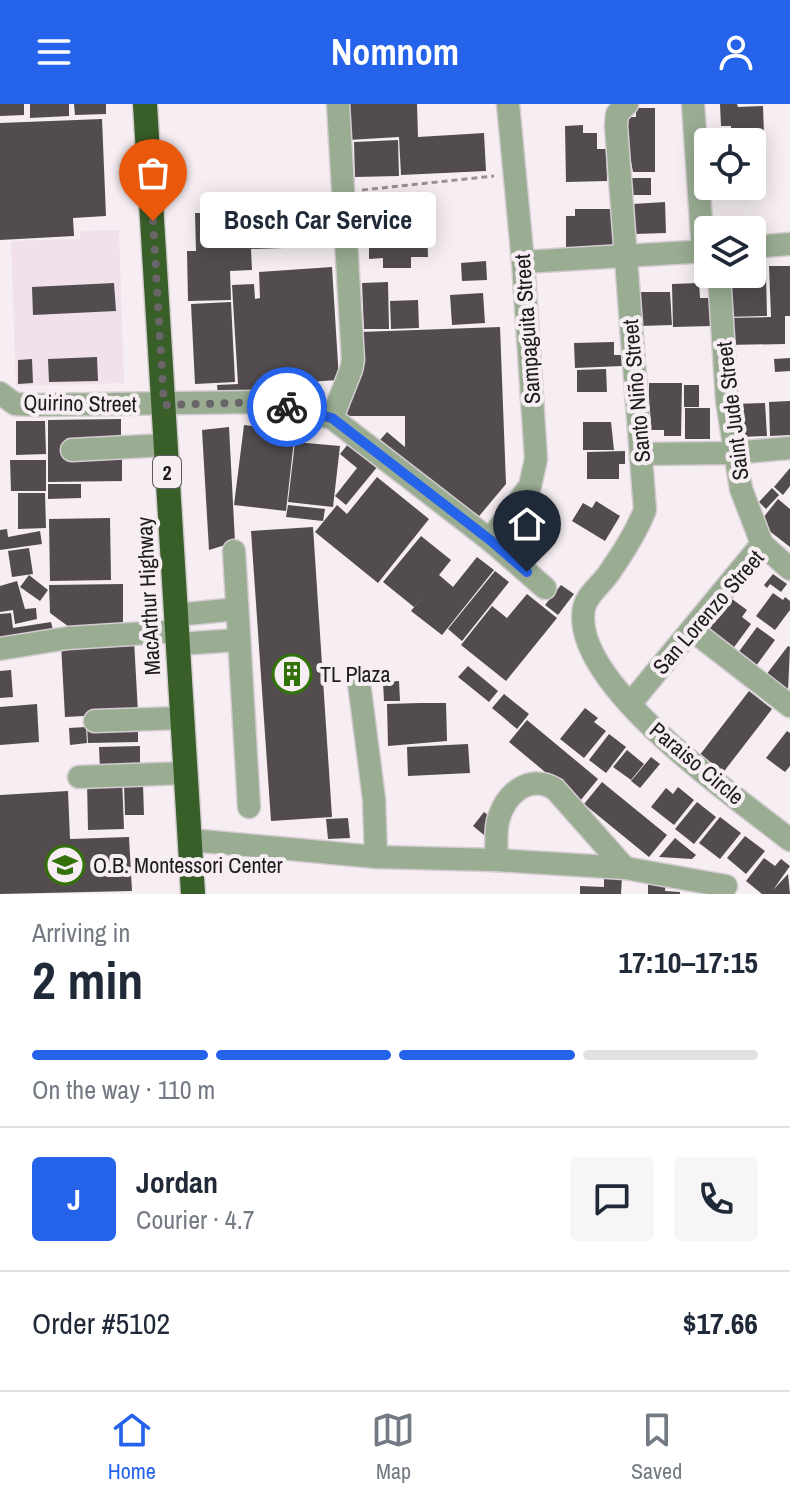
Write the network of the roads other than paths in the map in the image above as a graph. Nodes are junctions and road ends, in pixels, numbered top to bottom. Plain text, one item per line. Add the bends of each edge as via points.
1 (145, 104) edge
2 (338, 104) edge
3 (508, 104) edge
4 (627, 104) edge
5 (693, 104) edge
6 (703, 216) edge
7 (790, 244) edge
8 (766, 246) edge
9 (694, 252) edge
10 (625, 255) junction
11 (523, 262) junction
12 (720, 288) edge
13 (0, 393) edge
14 (164, 405) junction
15 (332, 418) junction
16 (165, 445) junction
17 (790, 448) edge
18 (72, 450) dead end
19 (734, 453) junction
20 (642, 454) junction
21 (490, 540) junction
22 (762, 544) junction
23 (234, 551) dead end
24 (790, 569) edge
25 (545, 588) dead end
26 (237, 609) junction
27 (177, 630) junction
28 (692, 630) junction
29 (586, 639) joint
30 (239, 640) junction
31 (0, 649) edge
32 (359, 683) dead end
33 (630, 704) junction
34 (790, 706) edge
35 (182, 718) junction
36 (95, 721) dead end
37 (186, 773) junction
38 (79, 777) dead end
39 (249, 807) dead end
40 (191, 840) junction
41 (790, 840) edge
42 (376, 857) junction
43 (496, 860) junction
44 (625, 868) junction
45 (726, 886) dead end
46 (193, 894) edge

1 - 14 highway, MacArthur Highway / 2
2 - 15 street via 353,360
3 - 11 street, Sampaguita Street
4 - 10 street, Santo Niño Street via 617,114 616,126
5 - 6 street
7 - 8 street
9 - 10 street
10 - 11 street
10 - 20 street, Santo Niño Street
11 - 21 street, Sampaguita Street via 536,459 530,486
12 - 19 street, Saint Jude Street
13 - 14 street, Quirino Street via 15,404
14 - 15 street via 265,402
14 - 16 highway, MacArthur Highway / 2
15 - 21 street
16 - 18 street
16 - 27 highway, MacArthur Highway / 2
17 - 19 street
19 - 20 street
19 - 22 street, Saint Jude Street
20 - 29 street, Santo Niño Street via 645,510 636,533 589,596 584,608
21 - 25 street
22 - 24 street, San Lorenzo Street
22 - 28 street, San Lorenzo Street
23 - 26 street
26 - 27 street
26 - 30 street
27 - 30 street
27 - 31 street
27 - 35 highway, MacArthur Highway / 2
28 - 33 street, San Lorenzo Street
28 - 34 street
29 - 33 street, Paraiso Circle
30 - 39 street
32 - 42 street
33 - 41 street, Paraiso Circle via 660,737
35 - 36 street
35 - 37 highway, MacArthur Highway / 2
37 - 38 street
37 - 40 highway, MacArthur Highway / 2
40 - 42 street
40 - 46 highway, MacArthur Highway / 2
42 - 43 street
43 - 44 street
43 - 44 street via 503,810 519,788 539,783 555,789
44 - 45 street

